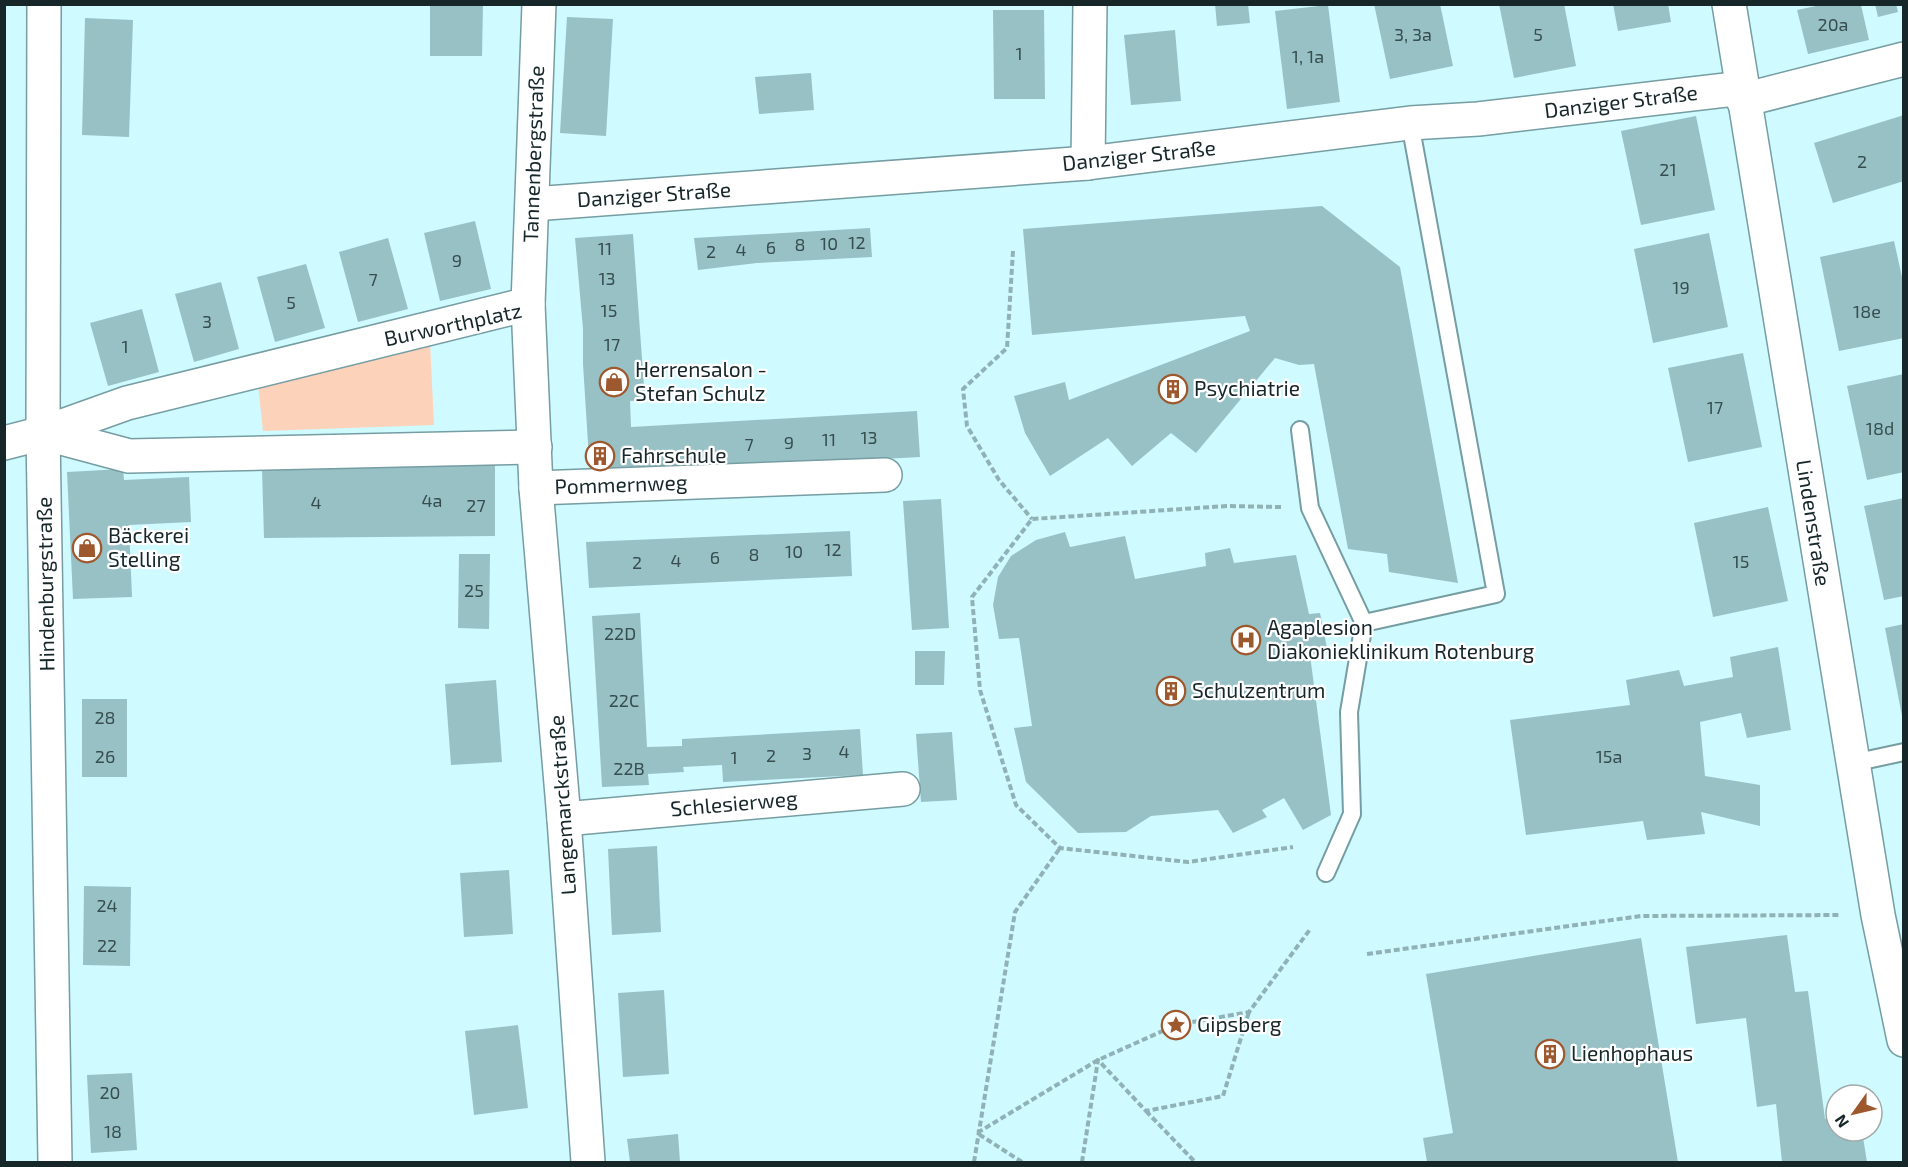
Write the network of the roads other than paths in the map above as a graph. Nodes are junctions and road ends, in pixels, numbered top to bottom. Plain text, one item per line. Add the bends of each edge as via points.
1 (44, 4) edge
2 (539, 4) edge
3 (1090, 4) edge
4 (1729, 4) edge
5 (1904, 59) edge
6 (1743, 94) junction
7 (1410, 123) junction
8 (1088, 163) junction
9 (532, 204) junction
10 (528, 304) junction
11 (1300, 430) dead end
12 (44, 433) junction
13 (4, 443) edge
14 (535, 447) junction
15 (885, 475) dead end
16 (536, 488) junction
17 (1364, 623) junction
18 (1904, 752) edge
19 (1853, 763) junction
20 (903, 789) dead end
21 (564, 819) junction
22 (1326, 873) dead end
23 (1904, 1040) edge
24 (55, 1162) edge
25 (588, 1162) edge

1 - 12 street, Hindenburgstraße
2 - 9 street, Tannenbergstraße
3 - 8 street
4 - 6 street, Lindenstraße
5 - 6 street, Danziger Straße
6 - 7 street, Danziger Straße
6 - 19 street, Lindenstraße
7 - 8 street, Danziger Straße
7 - 17 lane via 1496,594
8 - 9 street, Danziger Straße
9 - 10 street, Tannenbergstraße
10 - 12 street, Burworthplatz via 127,403
10 - 14 street, Burworthplatz
11 - 17 lane via 1310,507
12 - 13 street, Burworthplatz
12 - 14 street via 129,456
12 - 24 street, Hindenburgstraße
14 - 16 street, Langemarckstraße
15 - 16 street, Pommernweg
16 - 21 street, Langemarckstraße
17 - 22 lane via 1349,712 1352,814
18 - 19 lane
19 - 23 street, Lindenstraße
20 - 21 street, Schlesierweg
21 - 25 street, Langemarckstraße

